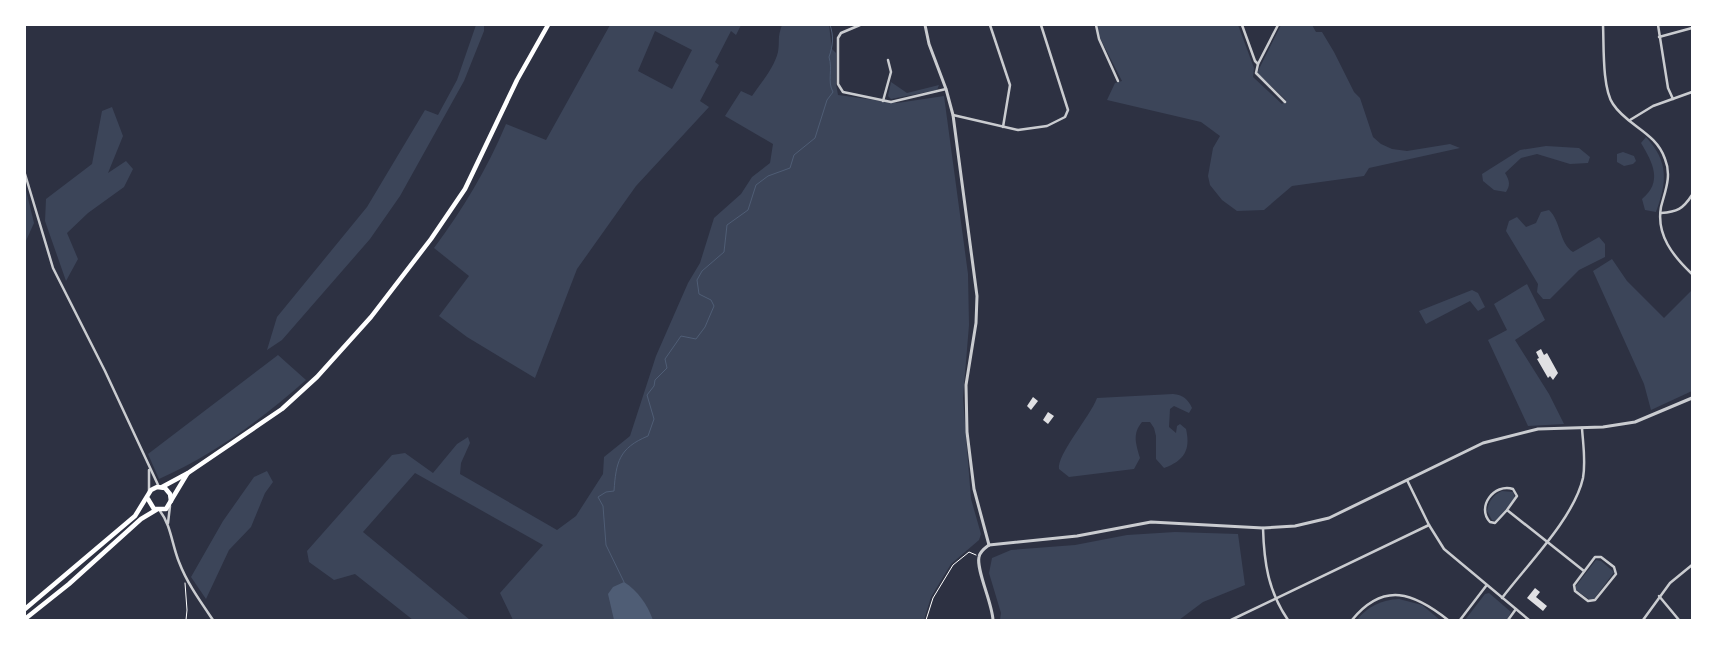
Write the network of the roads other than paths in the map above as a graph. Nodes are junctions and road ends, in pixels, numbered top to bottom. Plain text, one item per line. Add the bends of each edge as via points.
1 (548, 25) edge
2 (860, 25) edge
3 (925, 25) edge
4 (990, 25) edge
5 (1041, 25) edge
6 (1096, 25) edge
7 (1242, 25) edge
8 (1278, 25) edge
9 (1603, 25) edge
10 (1658, 25) edge
11 (1692, 28) edge
12 (1659, 37) junction
13 (888, 60) dead end
14 (1258, 64) junction
15 (1118, 81) dead end
16 (946, 89) junction
17 (1692, 92) edge
18 (1673, 99) junction
19 (883, 101) junction
20 (1285, 102) dead end
21 (953, 115) junction
22 (1630, 120) junction
23 (1002, 127) junction
24 (25, 174) edge
25 (1692, 195) edge
26 (1661, 213) junction
27 (1692, 274) edge
28 (1692, 398) edge
29 (1582, 428) junction
30 (150, 468) junction
31 (188, 473) junction
32 (1407, 480) junction
33 (160, 487) junction
34 (149, 493) junction
35 (148, 499) junction
36 (171, 503) junction
37 (158, 510) junction
38 (1507, 510) junction
39 (167, 525) junction
40 (1429, 525) junction
41 (1263, 528) junction
42 (1546, 541) junction
43 (989, 545) junction
44 (1692, 565) edge
45 (1584, 571) junction
46 (1486, 586) junction
47 (1659, 596) junction
48 (1502, 598) junction
49 (1276, 600) junction
50 (25, 609) edge
51 (1516, 610) junction
52 (25, 619) edge
53 (212, 620) edge
54 (993, 620) edge
55 (1231, 620) edge
56 (1288, 620) edge
57 (1352, 620) edge
58 (1448, 620) edge
59 (1460, 620) edge
60 (1508, 620) edge
61 (1529, 620) edge
62 (1643, 620) edge
63 (1679, 620) edge

1 - 31 highway via 510,93 465,189 394,289 352,340 302,392
2 - 19 street via 839,36 838,84 843,92
3 - 16 street via 928,44
4 - 23 street via 1010,85
5 - 23 street via 1067,114 1062,120 1033,129
6 - 15 street
7 - 14 street
8 - 14 street
9 - 22 street via 1608,96 1616,109
10 - 12 street
11 - 12 street
12 - 18 street
13 - 19 street via 891,72
14 - 20 street via 1256,73
16 - 19 street via 897,101
16 - 21 street
17 - 18 street
18 - 22 street
21 - 23 street
21 - 43 street via 977,296 966,385 967,432 974,489
22 - 26 street via 1656,142 1666,159 1668,179
24 - 30 street via 52,268
25 - 26 street via 1676,212
26 - 27 street via 1662,230 1668,246
28 - 29 street via 1635,422
29 - 32 street via 1538,430 1491,441
29 - 42 street via 1584,465 1580,486 1568,513
30 - 33 street
30 - 34 street
31 - 33 highway
31 - 36 highway
32 - 40 street
32 - 41 street via 1330,518 1295,526
33 - 34 highway
33 - 36 highway via 169,492
34 - 35 highway
35 - 37 highway via 150,506
35 - 50 highway via 135,516
36 - 37 highway
36 - 39 street
37 - 39 street
37 - 52 highway via 141,518
38 - 38 street via 1495,523 1490,522 1485,514 1491,495 1506,488 1513,489 1517,496
38 - 42 street
39 - 53 street via 184,575
40 - 46 street via 1444,549
40 - 49 street
41 - 43 street via 1151,522 1077,536
41 - 49 street via 1266,570
42 - 45 street
42 - 48 street
43 - 54 street via 979,556 979,566 990,598
44 - 47 street
45 - 45 street via 1574,588 1591,601 1616,571 1599,556
46 - 48 street
46 - 59 street
47 - 62 street
47 - 63 street
48 - 51 street
49 - 55 street
49 - 56 street
51 - 60 street
51 - 61 street
57 - 58 street via 1370,602 1394,594 1424,602

